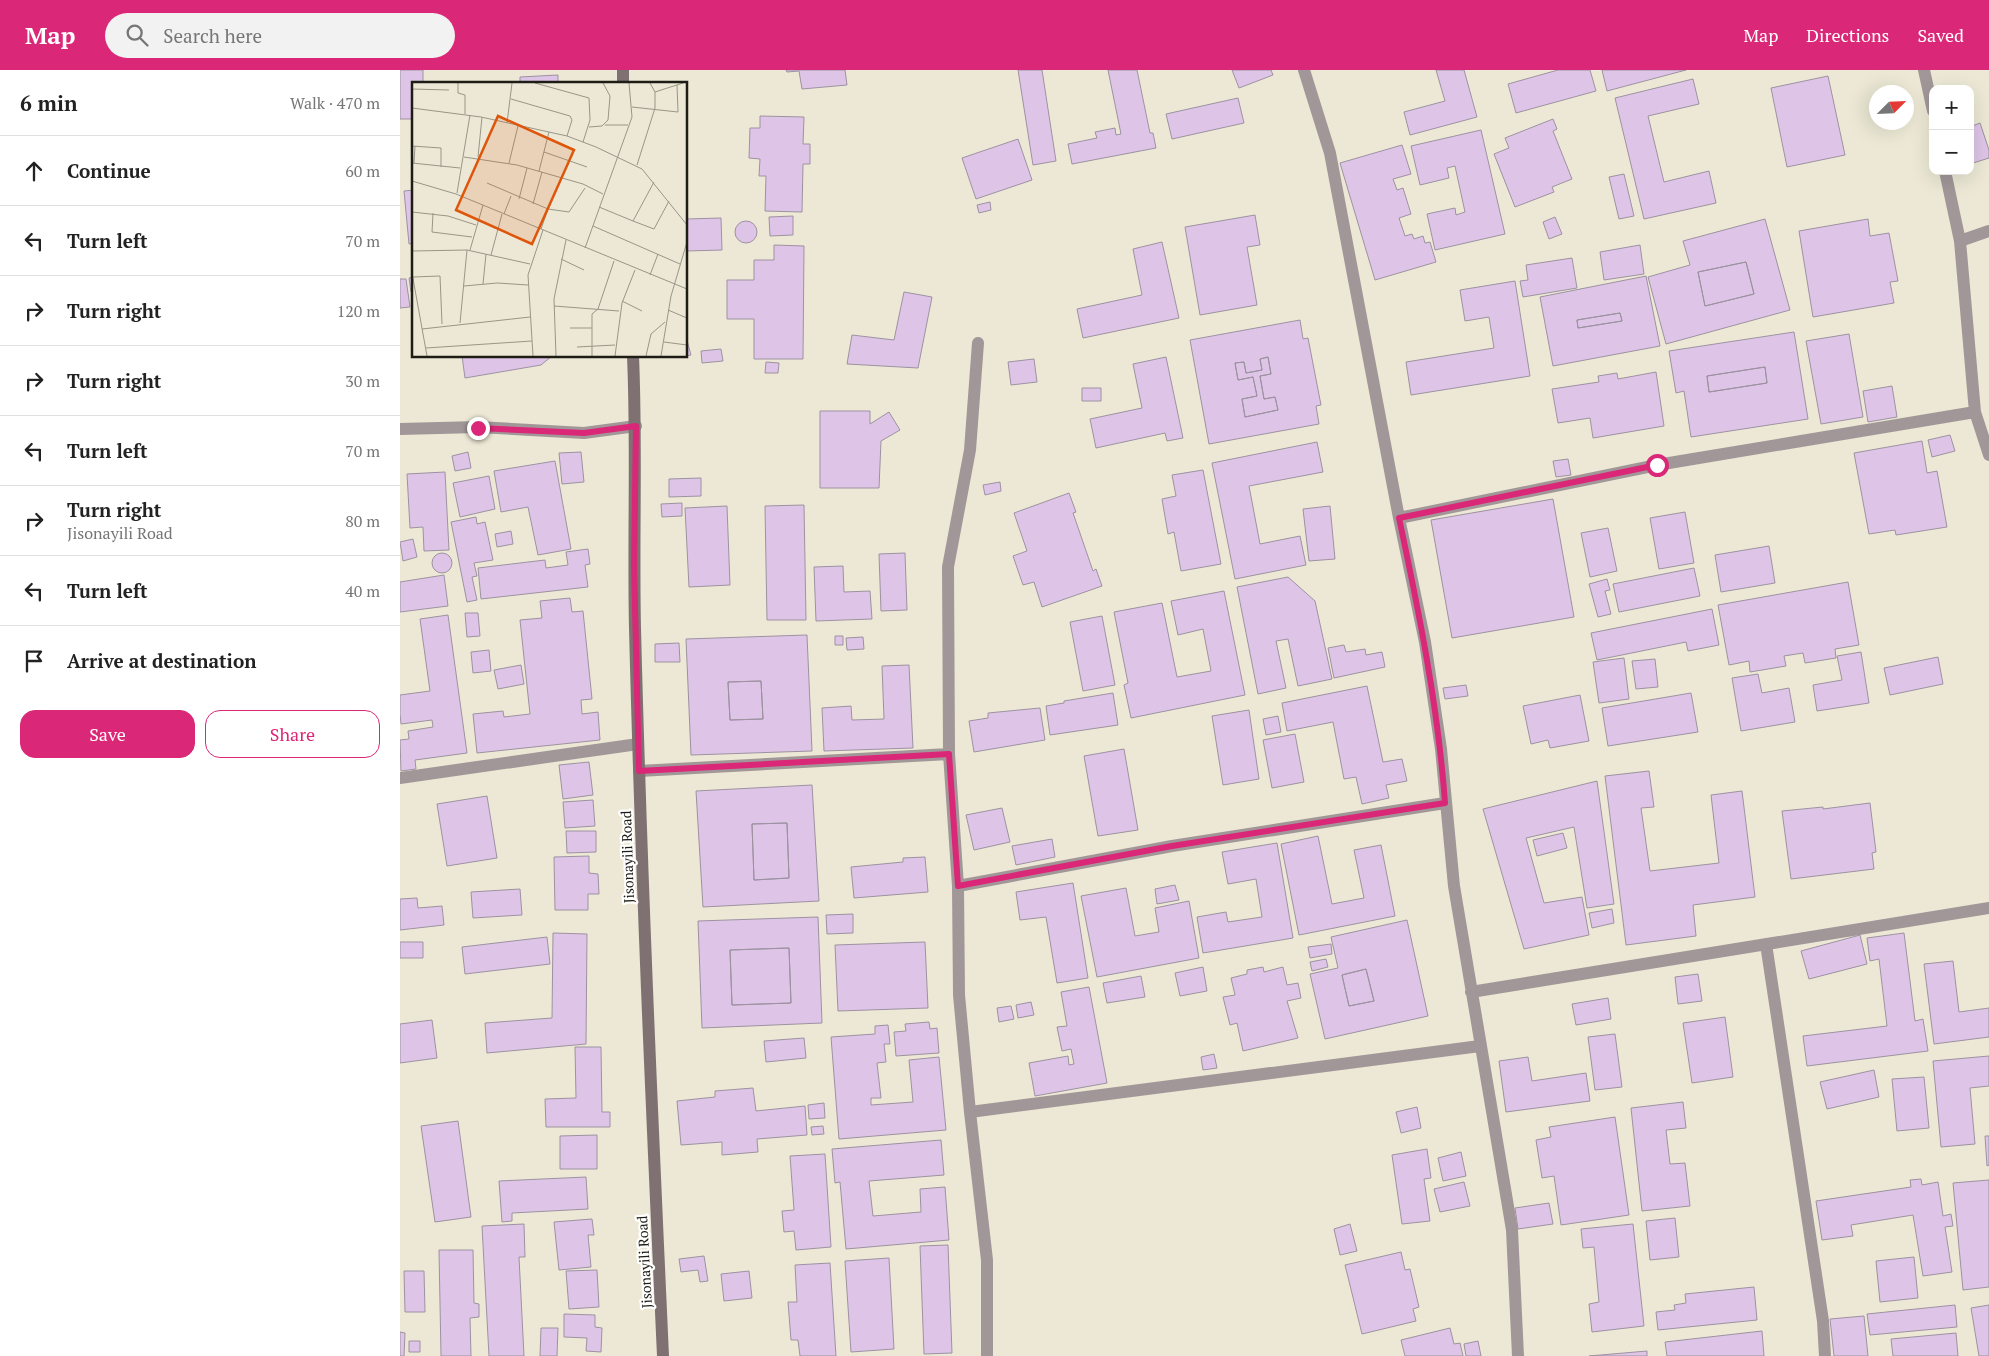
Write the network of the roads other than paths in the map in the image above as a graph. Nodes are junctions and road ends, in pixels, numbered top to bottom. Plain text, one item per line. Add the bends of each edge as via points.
1 (1304, 70) edge
2 (1924, 70) edge
3 (1929, 93) edge
4 (1946, 175) edge
5 (1989, 231) edge
6 (1960, 241) junction
7 (978, 343) dead end
8 (633, 358) edge
9 (1975, 412) junction
10 (636, 426) junction
11 (400, 429) edge
12 (1989, 455) edge
13 (1399, 518) junction
14 (638, 744) junction
15 (949, 754) junction
16 (639, 771) junction
17 (400, 778) edge
18 (1445, 803) junction
19 (958, 886) junction
20 (1989, 908) edge
21 (1766, 944) junction
22 (1471, 992) junction
23 (1480, 1046) junction
24 (970, 1112) junction
25 (663, 1356) edge
26 (987, 1356) edge
27 (1518, 1356) edge
28 (1824, 1356) edge

1 - 13 street via 1330,153
2 - 3 street
4 - 6 street
5 - 6 street
6 - 9 street
7 - 15 street via 970,450 948,567
8 - 10 street, Jisonayili Road
9 - 12 street
9 - 13 street via 1657,465
10 - 11 street via 584,433 478,428
10 - 14 street, Jisonayili Road via 634,566
13 - 18 street via 1425,642 1441,749
14 - 16 street, Jisonayili Road
14 - 17 street
15 - 16 street
15 - 19 street
16 - 25 street, Jisonayili Road
18 - 19 street via 1172,846
18 - 22 street
19 - 24 street via 959,995
20 - 21 street
21 - 22 street
21 - 28 street via 1823,1321
22 - 23 street
23 - 24 street
23 - 27 street via 1512,1230
24 - 26 street via 987,1260

